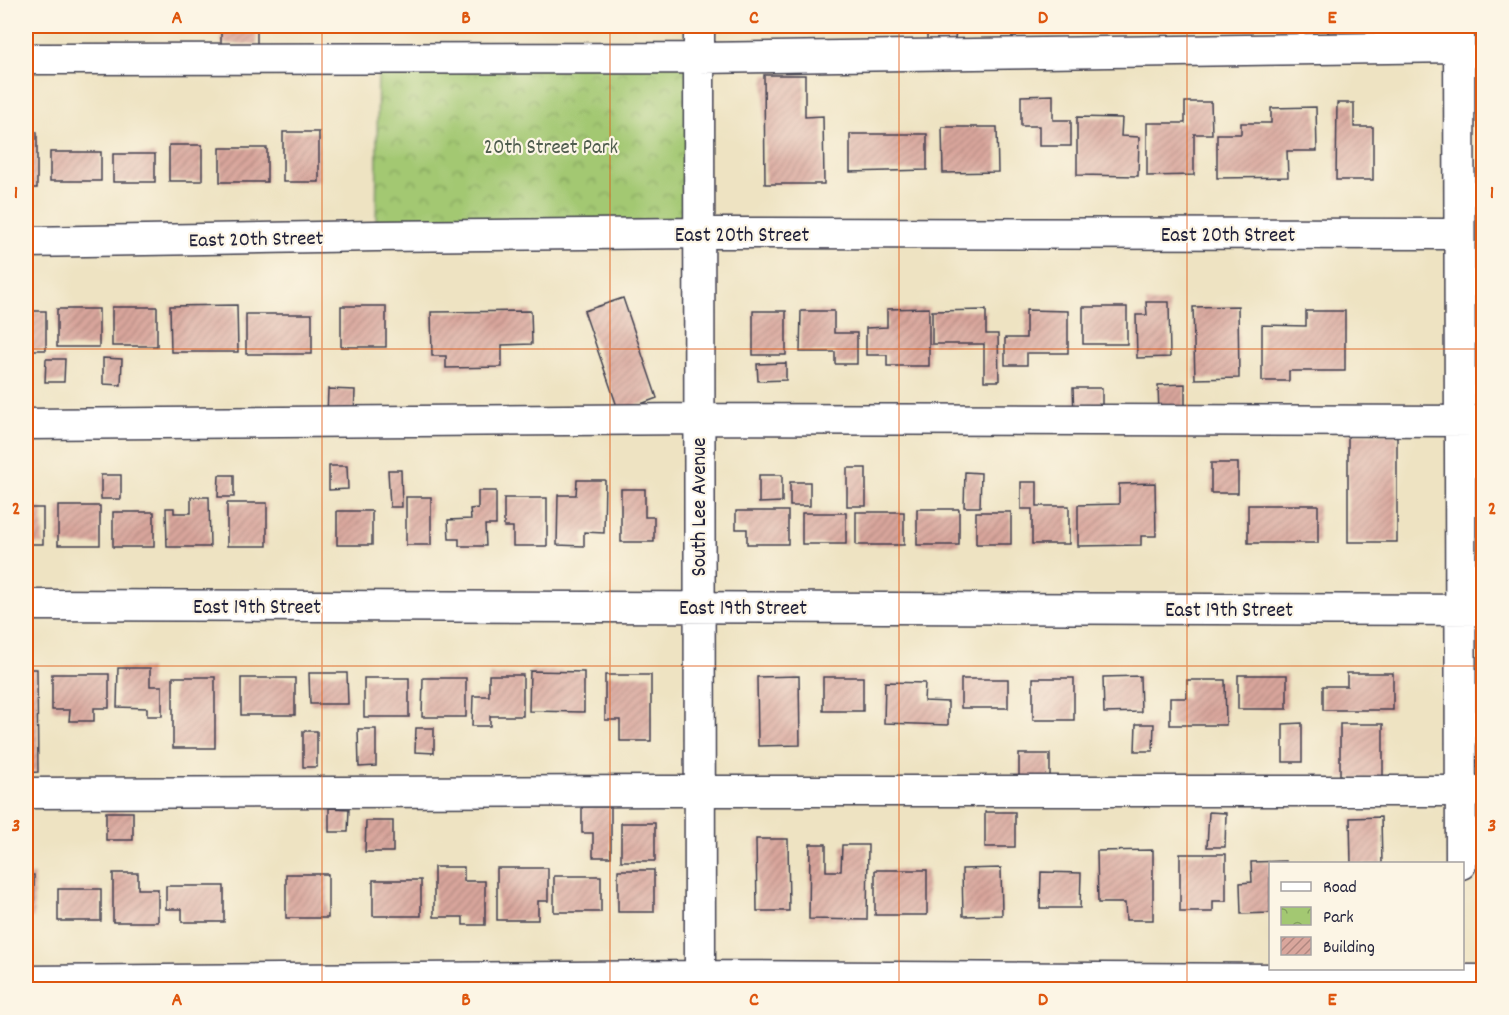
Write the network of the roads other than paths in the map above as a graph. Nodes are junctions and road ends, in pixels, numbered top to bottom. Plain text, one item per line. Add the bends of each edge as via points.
1 (699, 26) edge
2 (1459, 36) edge
3 (26, 58) edge
4 (698, 58) junction
5 (700, 233) junction
6 (1459, 234) junction
7 (26, 242) edge
8 (698, 419) junction
9 (1476, 420) edge
10 (26, 424) edge
11 (26, 605) edge
12 (698, 607) junction
13 (1472, 610) edge
14 (699, 791) junction
15 (1472, 791) edge
16 (26, 793) edge
17 (1461, 862) edge
18 (1467, 980) edge
19 (26, 981) edge
20 (700, 983) edge

1 - 4 street, South Lee Avenue
2 - 4 street
2 - 6 street
3 - 4 street
4 - 5 street, South Lee Avenue
5 - 6 street, East 20th Street
5 - 7 street, East 20th Street
5 - 8 street, South Lee Avenue
6 - 9 street
8 - 9 street
8 - 10 street
8 - 12 street, South Lee Avenue
9 - 13 street
11 - 12 street, East 19th Street
12 - 13 street, East 19th Street
12 - 14 street, South Lee Avenue
13 - 15 street
14 - 15 street
14 - 16 street
14 - 20 street, South Lee Avenue
15 - 17 street
18 - 20 street
19 - 20 street

